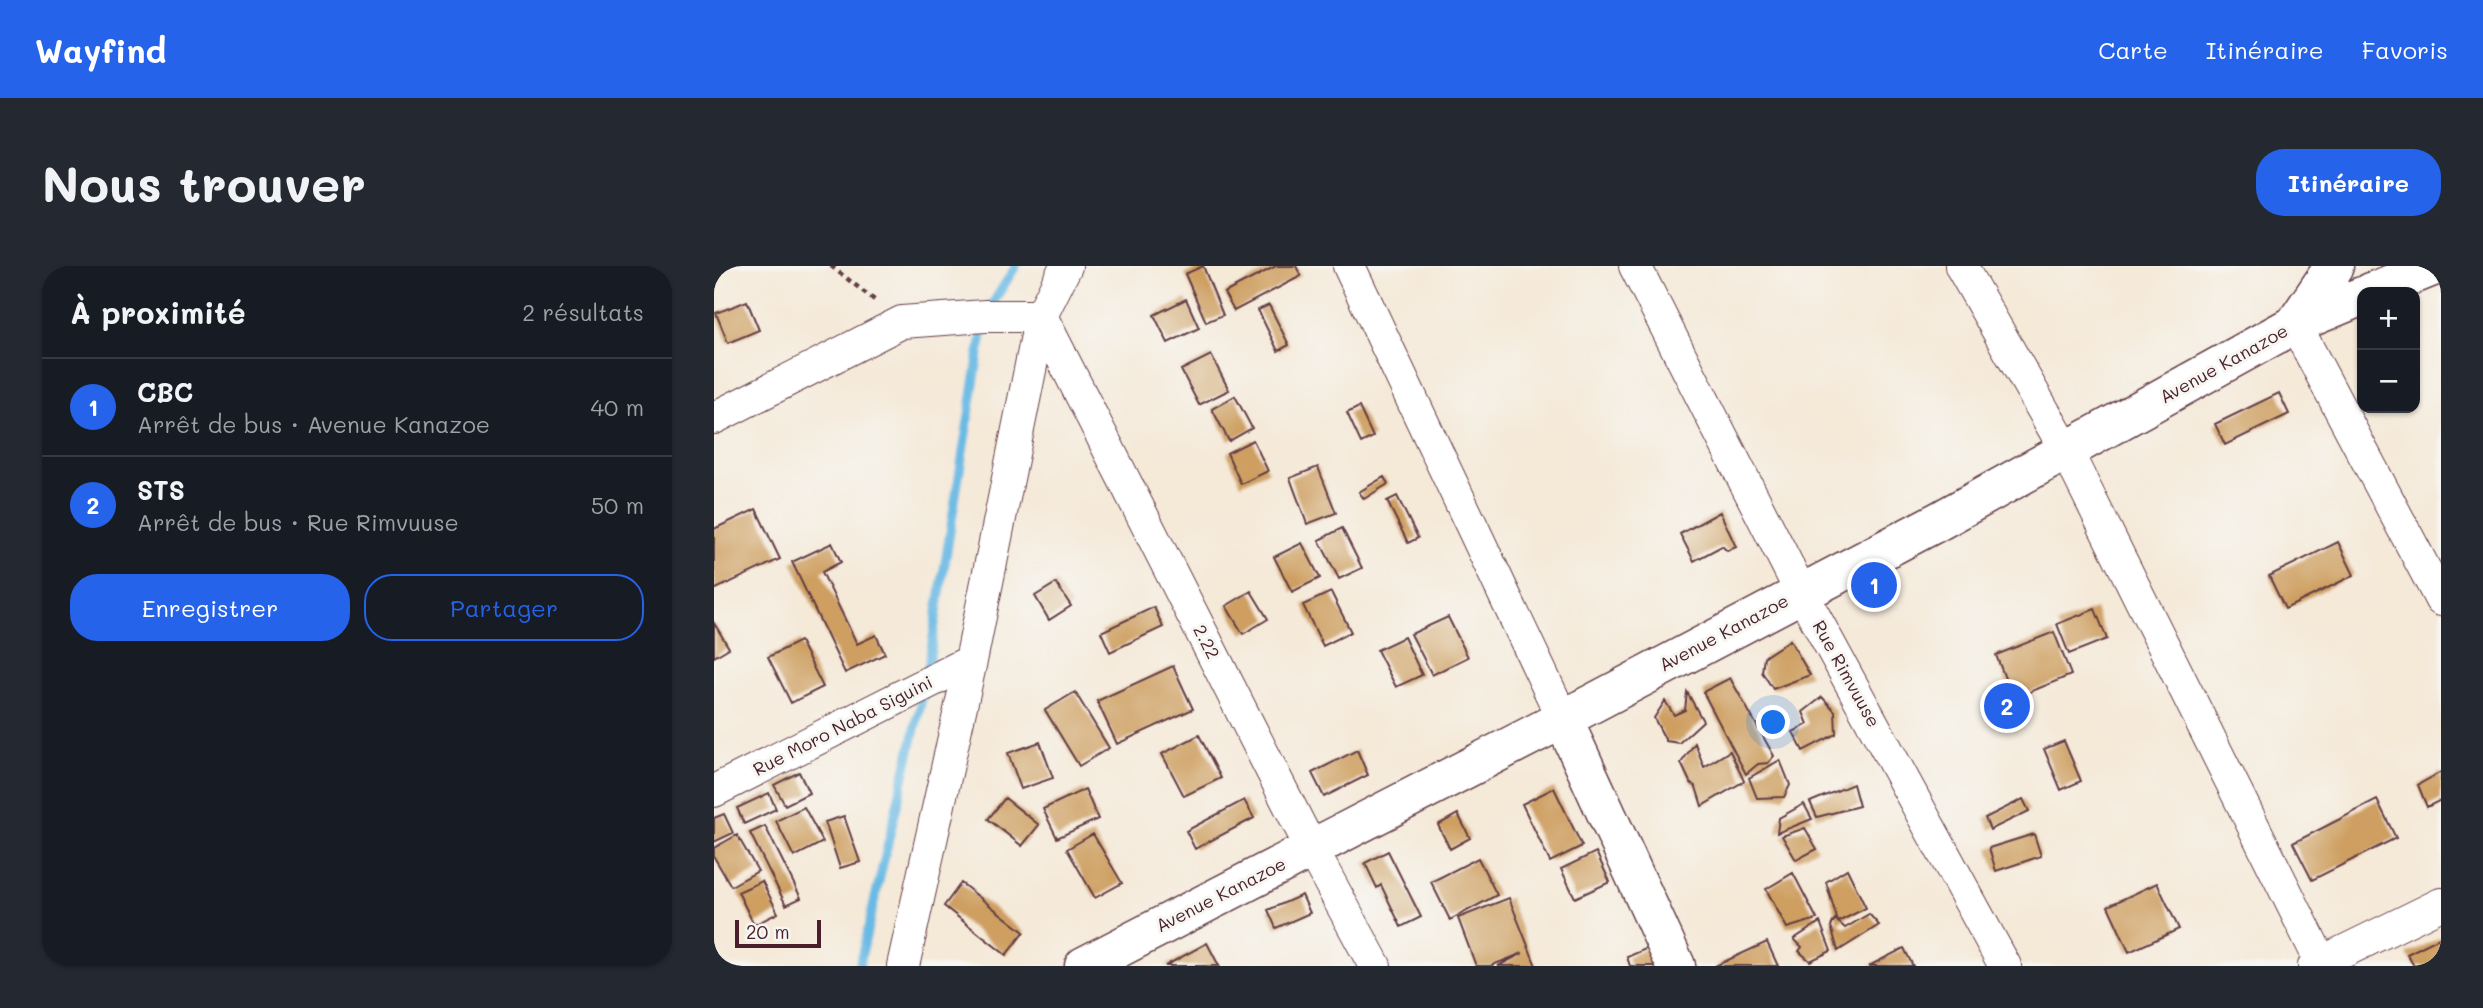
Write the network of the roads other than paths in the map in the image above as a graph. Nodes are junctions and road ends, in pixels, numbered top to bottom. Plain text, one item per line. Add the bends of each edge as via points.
1 (1066, 266) edge
2 (1349, 266) edge
3 (1636, 266) edge
4 (1961, 266) edge
5 (2334, 266) edge
6 (2435, 266) edge
7 (2383, 287) edge
8 (2357, 298) edge
9 (1041, 316) junction
10 (2295, 324) junction
11 (714, 418) edge
12 (2067, 452) junction
13 (1801, 592) junction
14 (2441, 600) edge
15 (971, 660) junction
16 (1563, 719) junction
17 (714, 791) edge
18 (1311, 848) junction
19 (2441, 904) edge
20 (2319, 965) edge
21 (903, 966) edge
22 (1084, 966) edge
23 (1375, 966) edge
24 (1676, 966) edge
25 (2005, 966) edge

1 - 9 street
2 - 16 street
3 - 13 street, Rue Rimvuuse
4 - 12 street
5 - 10 street
6 - 7 street
8 - 10 street, Avenue Kanazoe
9 - 11 street via 902,322
9 - 15 street
9 - 18 street, 2.22
10 - 12 street, Avenue Kanazoe
10 - 14 street
12 - 13 street, Avenue Kanazoe
12 - 20 street
13 - 16 street, Avenue Kanazoe
13 - 25 street, Rue Rimvuuse
15 - 17 street, Rue Moro Naba Siguini
15 - 21 street
16 - 18 street, Avenue Kanazoe
16 - 24 street
18 - 22 street, Avenue Kanazoe
18 - 23 street, 2.22
19 - 20 street

